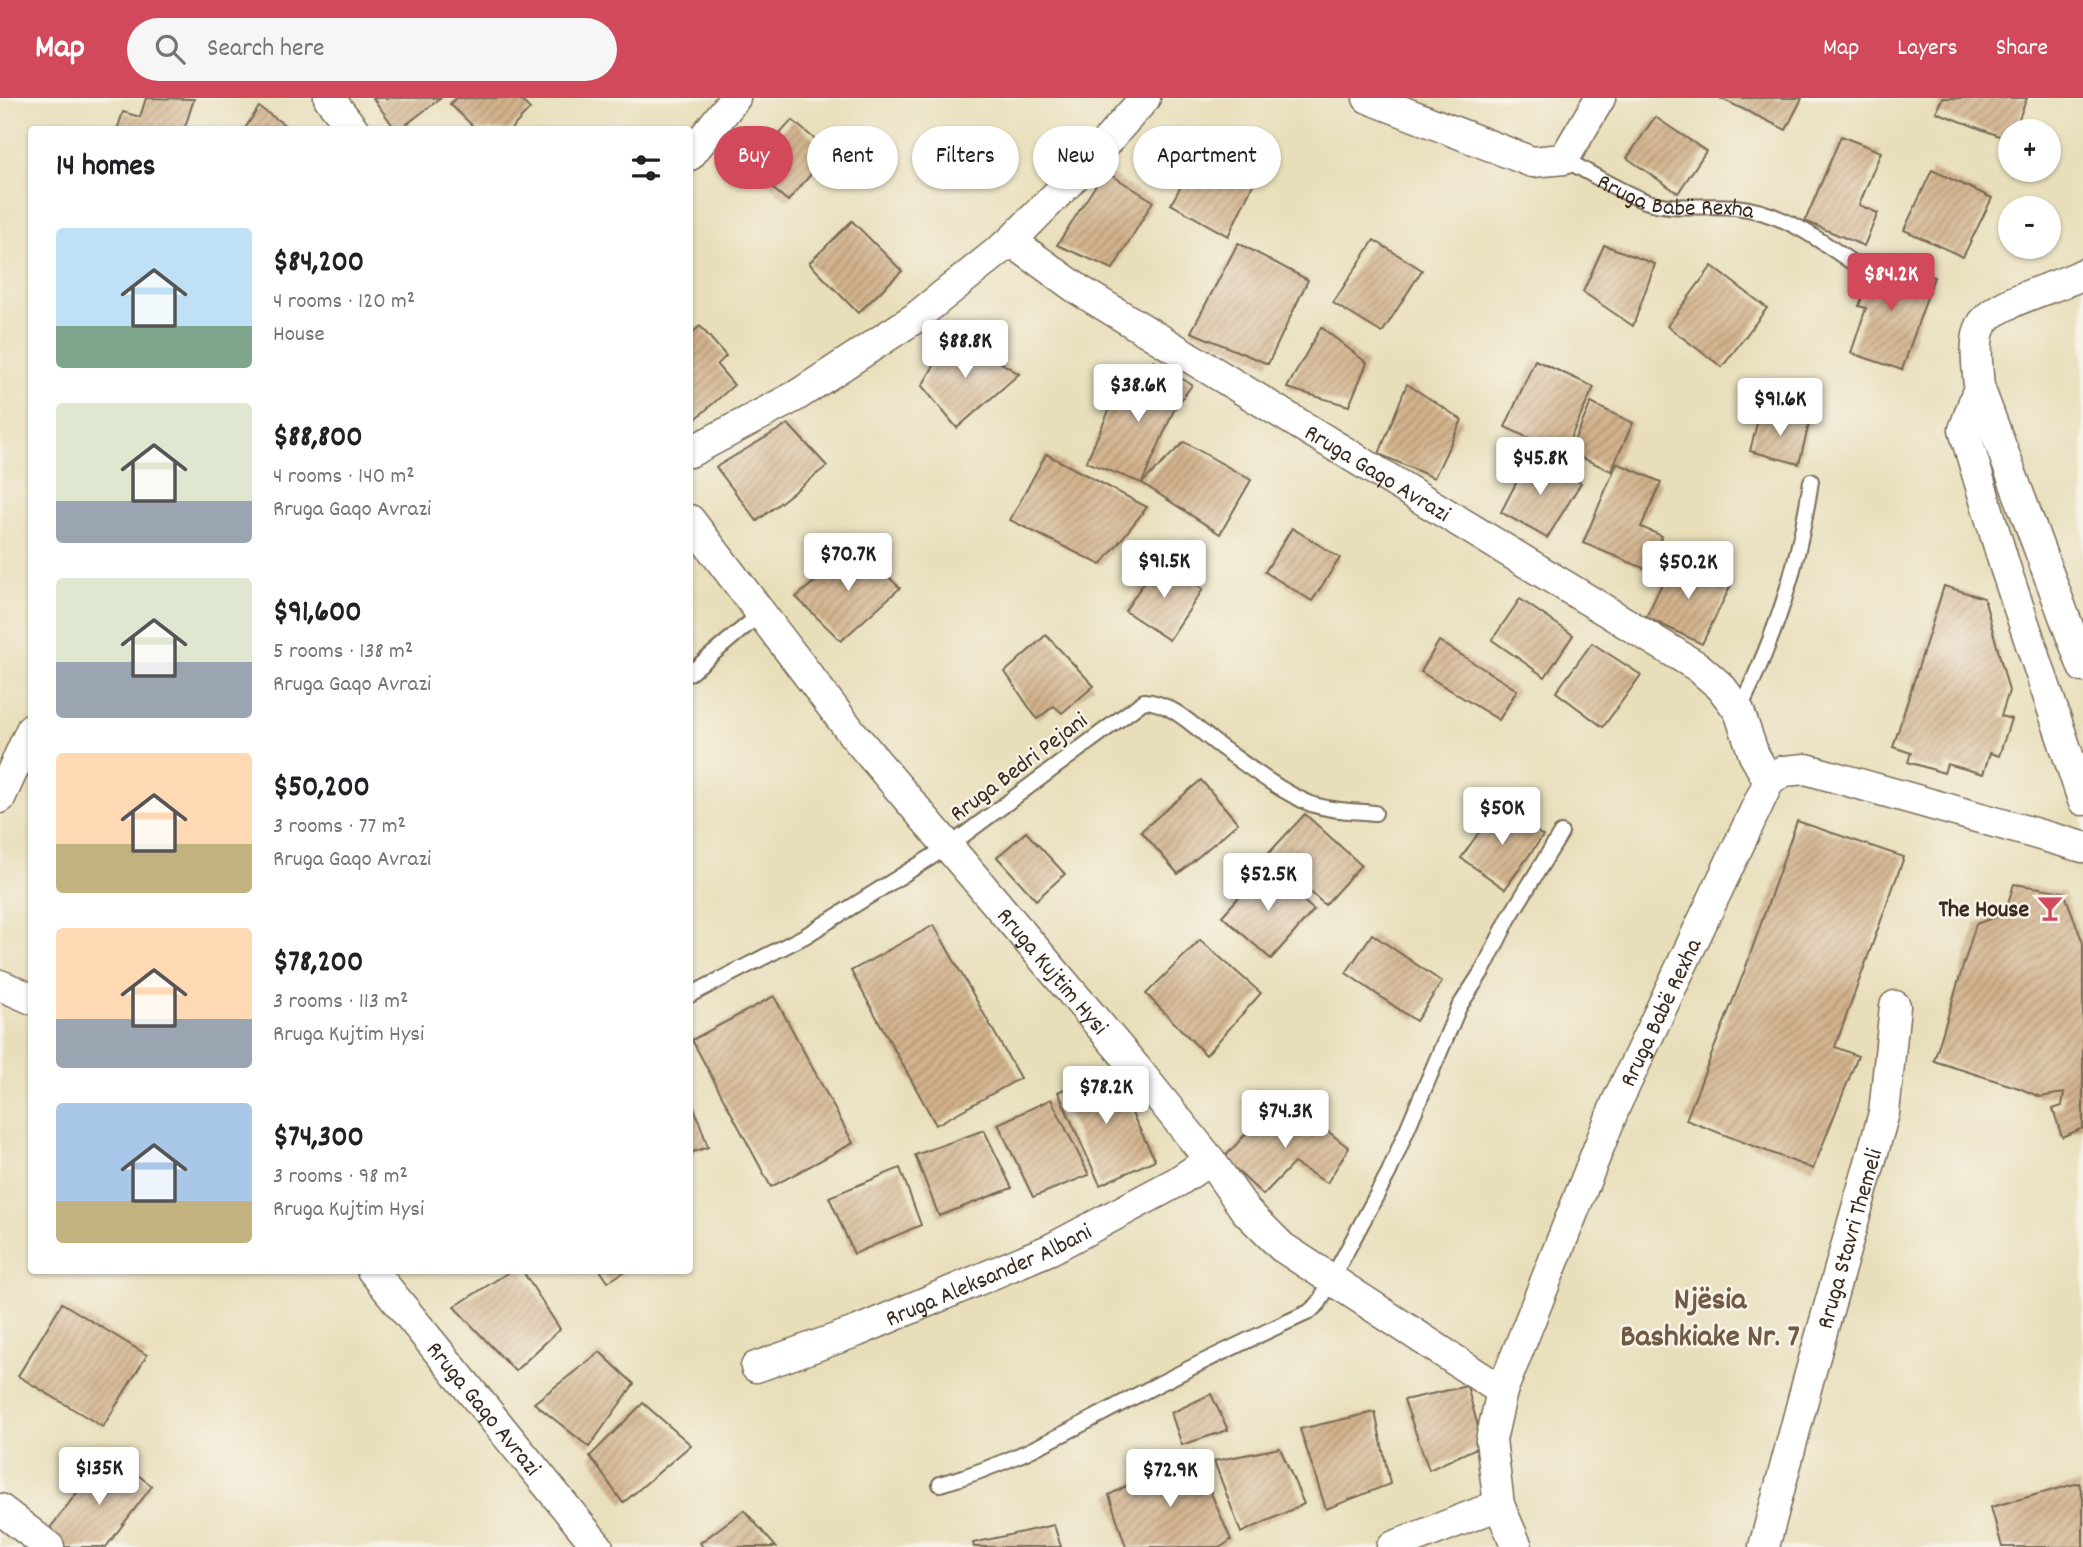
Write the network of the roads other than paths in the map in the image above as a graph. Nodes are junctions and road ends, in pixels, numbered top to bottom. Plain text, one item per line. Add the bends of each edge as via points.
1 (329, 98) edge
2 (735, 98) edge
3 (1145, 98) edge
4 (1368, 98) edge
5 (1600, 98) edge
6 (351, 126) edge
7 (693, 151) edge
8 (1564, 159) junction
9 (1011, 241) junction
10 (1850, 261) dead end
11 (2083, 274) edge
12 (1979, 387) junction
13 (693, 450) edge
14 (1811, 481) dead end
15 (693, 524) edge
16 (760, 614) junction
17 (2083, 667) edge
18 (693, 670) edge
19 (1739, 711) junction
20 (28, 737) edge
21 (1769, 780) junction
22 (0, 798) edge
23 (2083, 800) edge
24 (1375, 813) dead end
25 (1562, 833) dead end
26 (949, 846) junction
27 (2083, 847) edge
28 (0, 985) edge
29 (693, 993) edge
30 (28, 997) edge
31 (1895, 1006) dead end
32 (1210, 1160) junction
33 (375, 1274) edge
34 (1332, 1278) junction
35 (756, 1367) dead end
36 (1502, 1391) junction
37 (940, 1484) dead end
38 (1499, 1505) junction
39 (0, 1509) edge
40 (49, 1547) edge
41 (598, 1547) edge
42 (1392, 1547) edge
43 (1517, 1547) edge
44 (1765, 1547) edge

1 - 6 street
2 - 7 street
3 - 9 street
4 - 8 street via 1532,162
5 - 8 street, Rruga Babë Rexha
8 - 10 lane, Rruga Babë Rexha via 1646,201 1683,208 1737,207 1773,216
9 - 13 street via 915,318 796,396
9 - 19 street, Rruga Gaqo Avrazi via 1079,290 1698,667
11 - 12 street via 1997,309 1981,327 1976,358
12 - 17 street
12 - 23 street via 1964,430
14 - 19 lane via 1795,569 1776,628
15 - 16 street, Rruga Kujtim Hysi
16 - 18 lane
16 - 26 street, Rruga Kujtim Hysi via 852,733
19 - 21 street via 1754,755
20 - 22 street
21 - 27 street via 1784,771 1806,769
21 - 36 street, Rruga Babë Rexha via 1616,1104
24 - 26 lane, Rruga Bedri Pejani via 1312,804 1156,701 1144,701
25 - 34 lane via 1459,1007 1389,1172
26 - 29 lane, Rruga Bedri Pejani via 805,936
26 - 32 street, Rruga Kujtim Hysi
28 - 30 street
31 - 44 street, Rruga Stavri Themeli via 1884,1113
32 - 34 street, Rruga Kujtim Hysi via 1245,1211 1270,1236
32 - 35 street, Rruga Aleksander Albani via 1051,1249 858,1331
33 - 41 street, Rruga Gaqo Avrazi
34 - 36 street, Rruga Kujtim Hysi
34 - 37 lane via 1309,1312 1008,1461
36 - 38 street, Rruga Babë Rexha via 1491,1440
38 - 42 street
38 - 43 street, Rruga Babë Rexha
39 - 40 street

